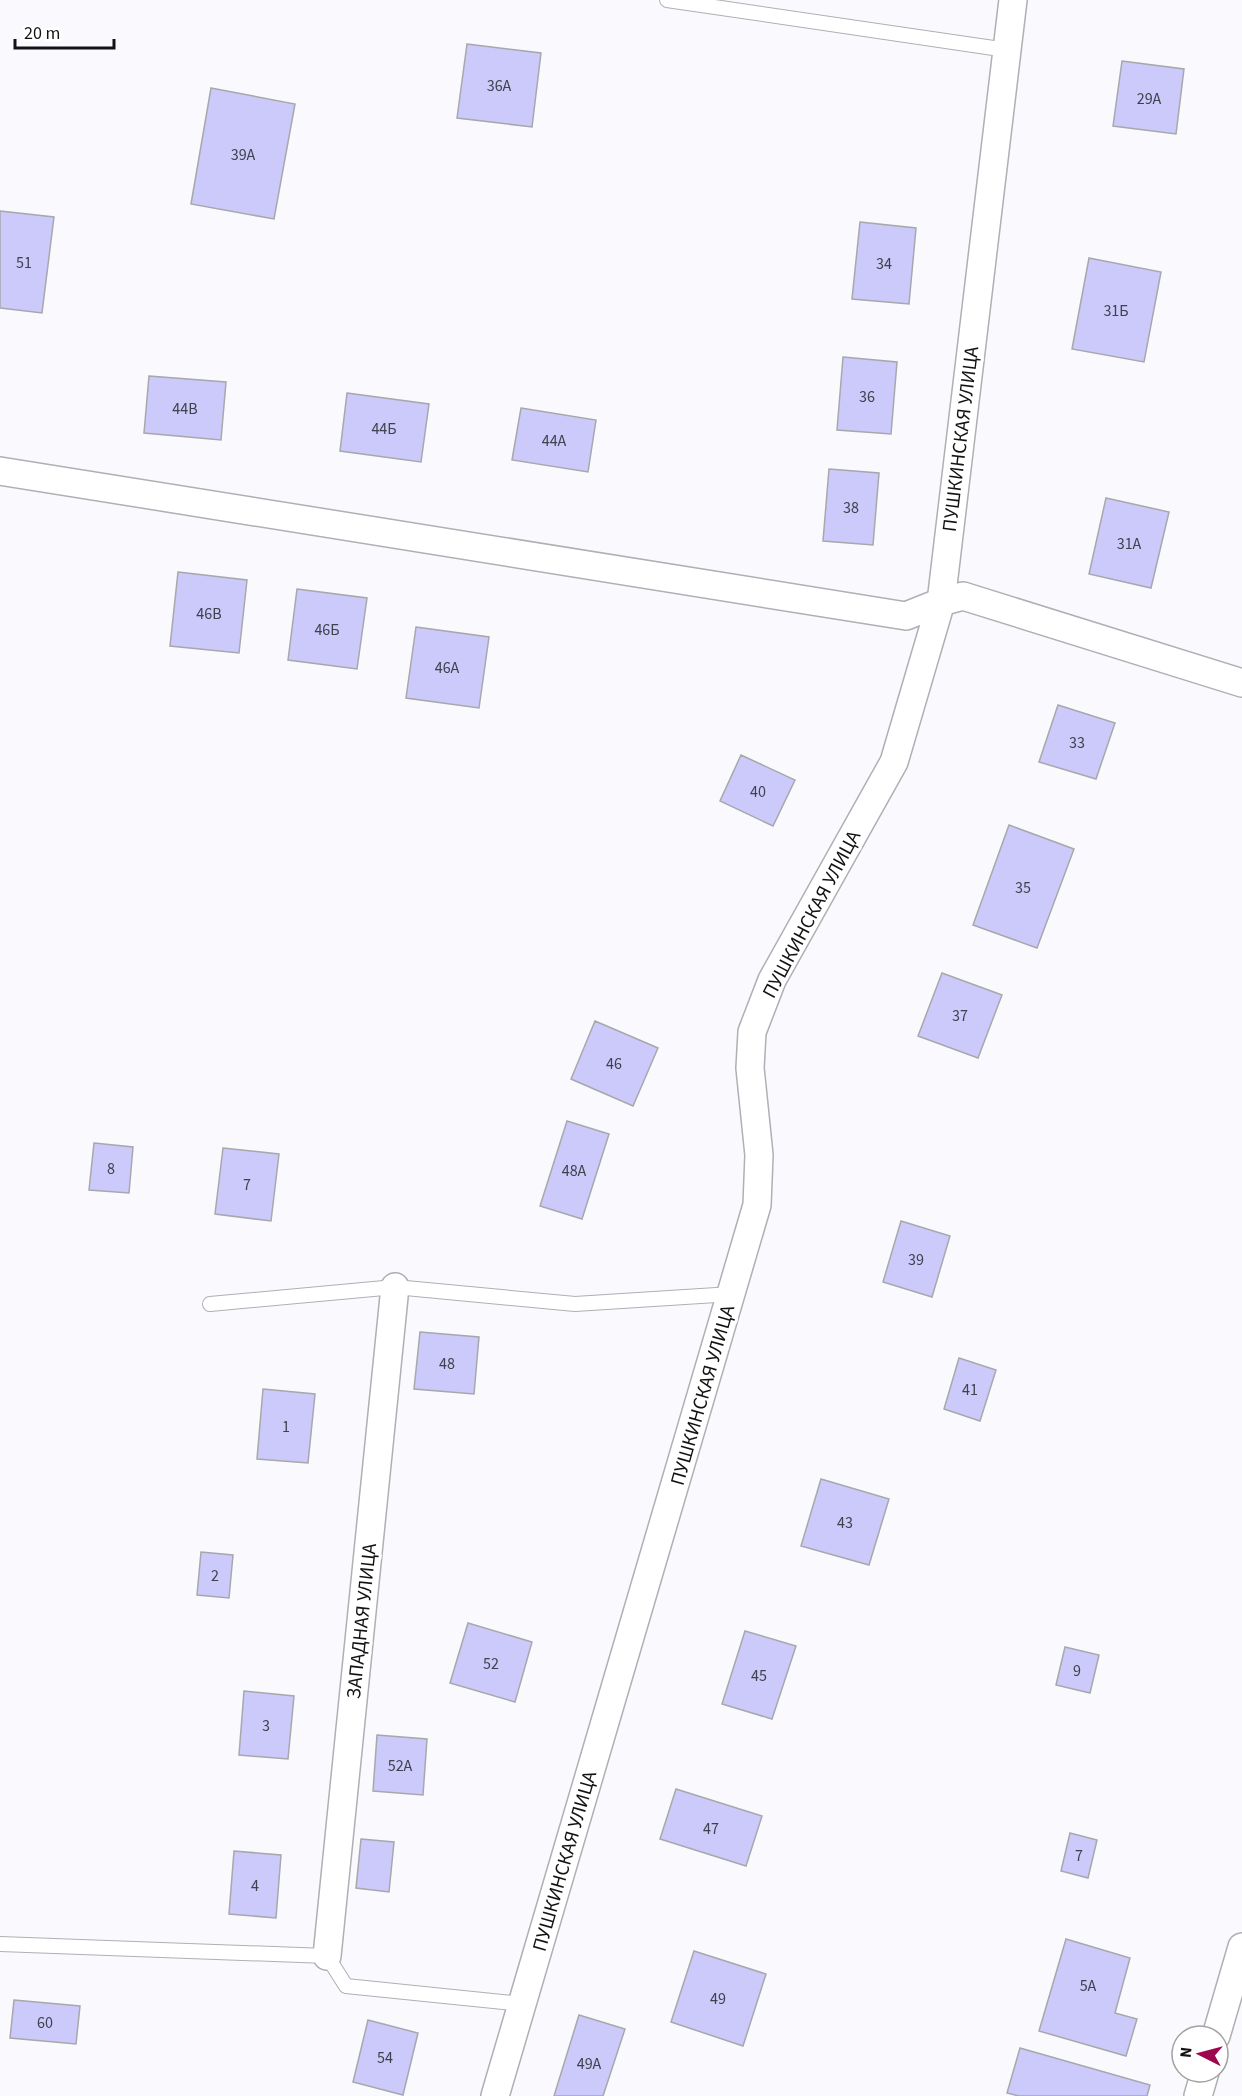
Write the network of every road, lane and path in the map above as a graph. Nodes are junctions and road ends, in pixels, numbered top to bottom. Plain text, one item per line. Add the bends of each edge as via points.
1 (667, 0) edge
2 (1012, 0) edge
3 (1007, 50) junction
4 (0, 471) edge
5 (941, 602) junction
6 (1242, 683) edge
7 (395, 1287) junction
8 (732, 1294) junction
9 (210, 1304) dead end
10 (0, 1944) edge
11 (1242, 1947) edge
12 (327, 1956) junction
13 (522, 2004) junction
14 (1220, 2024) edge
15 (495, 2096) edge

1 - 3 lane
2 - 3 street, ПУШКИНСКАЯ УЛИЦА
3 - 5 street, ПУШКИНСКАЯ УЛИЦА
4 - 5 street via 906,615
5 - 6 street via 963,596
5 - 8 street, ПУШКИНСКАЯ УЛИЦА via 894,762 772,980 752,1032 750,1068 759,1155 758,1205
7 - 8 lane via 575,1304
7 - 9 lane
7 - 12 street, ЗАПАДНАЯ УЛИЦА
8 - 13 street, ПУШКИНСКАЯ УЛИЦА
10 - 12 lane
11 - 14 street
12 - 13 lane via 346,1986
13 - 15 street, ПУШКИНСКАЯ УЛИЦА

